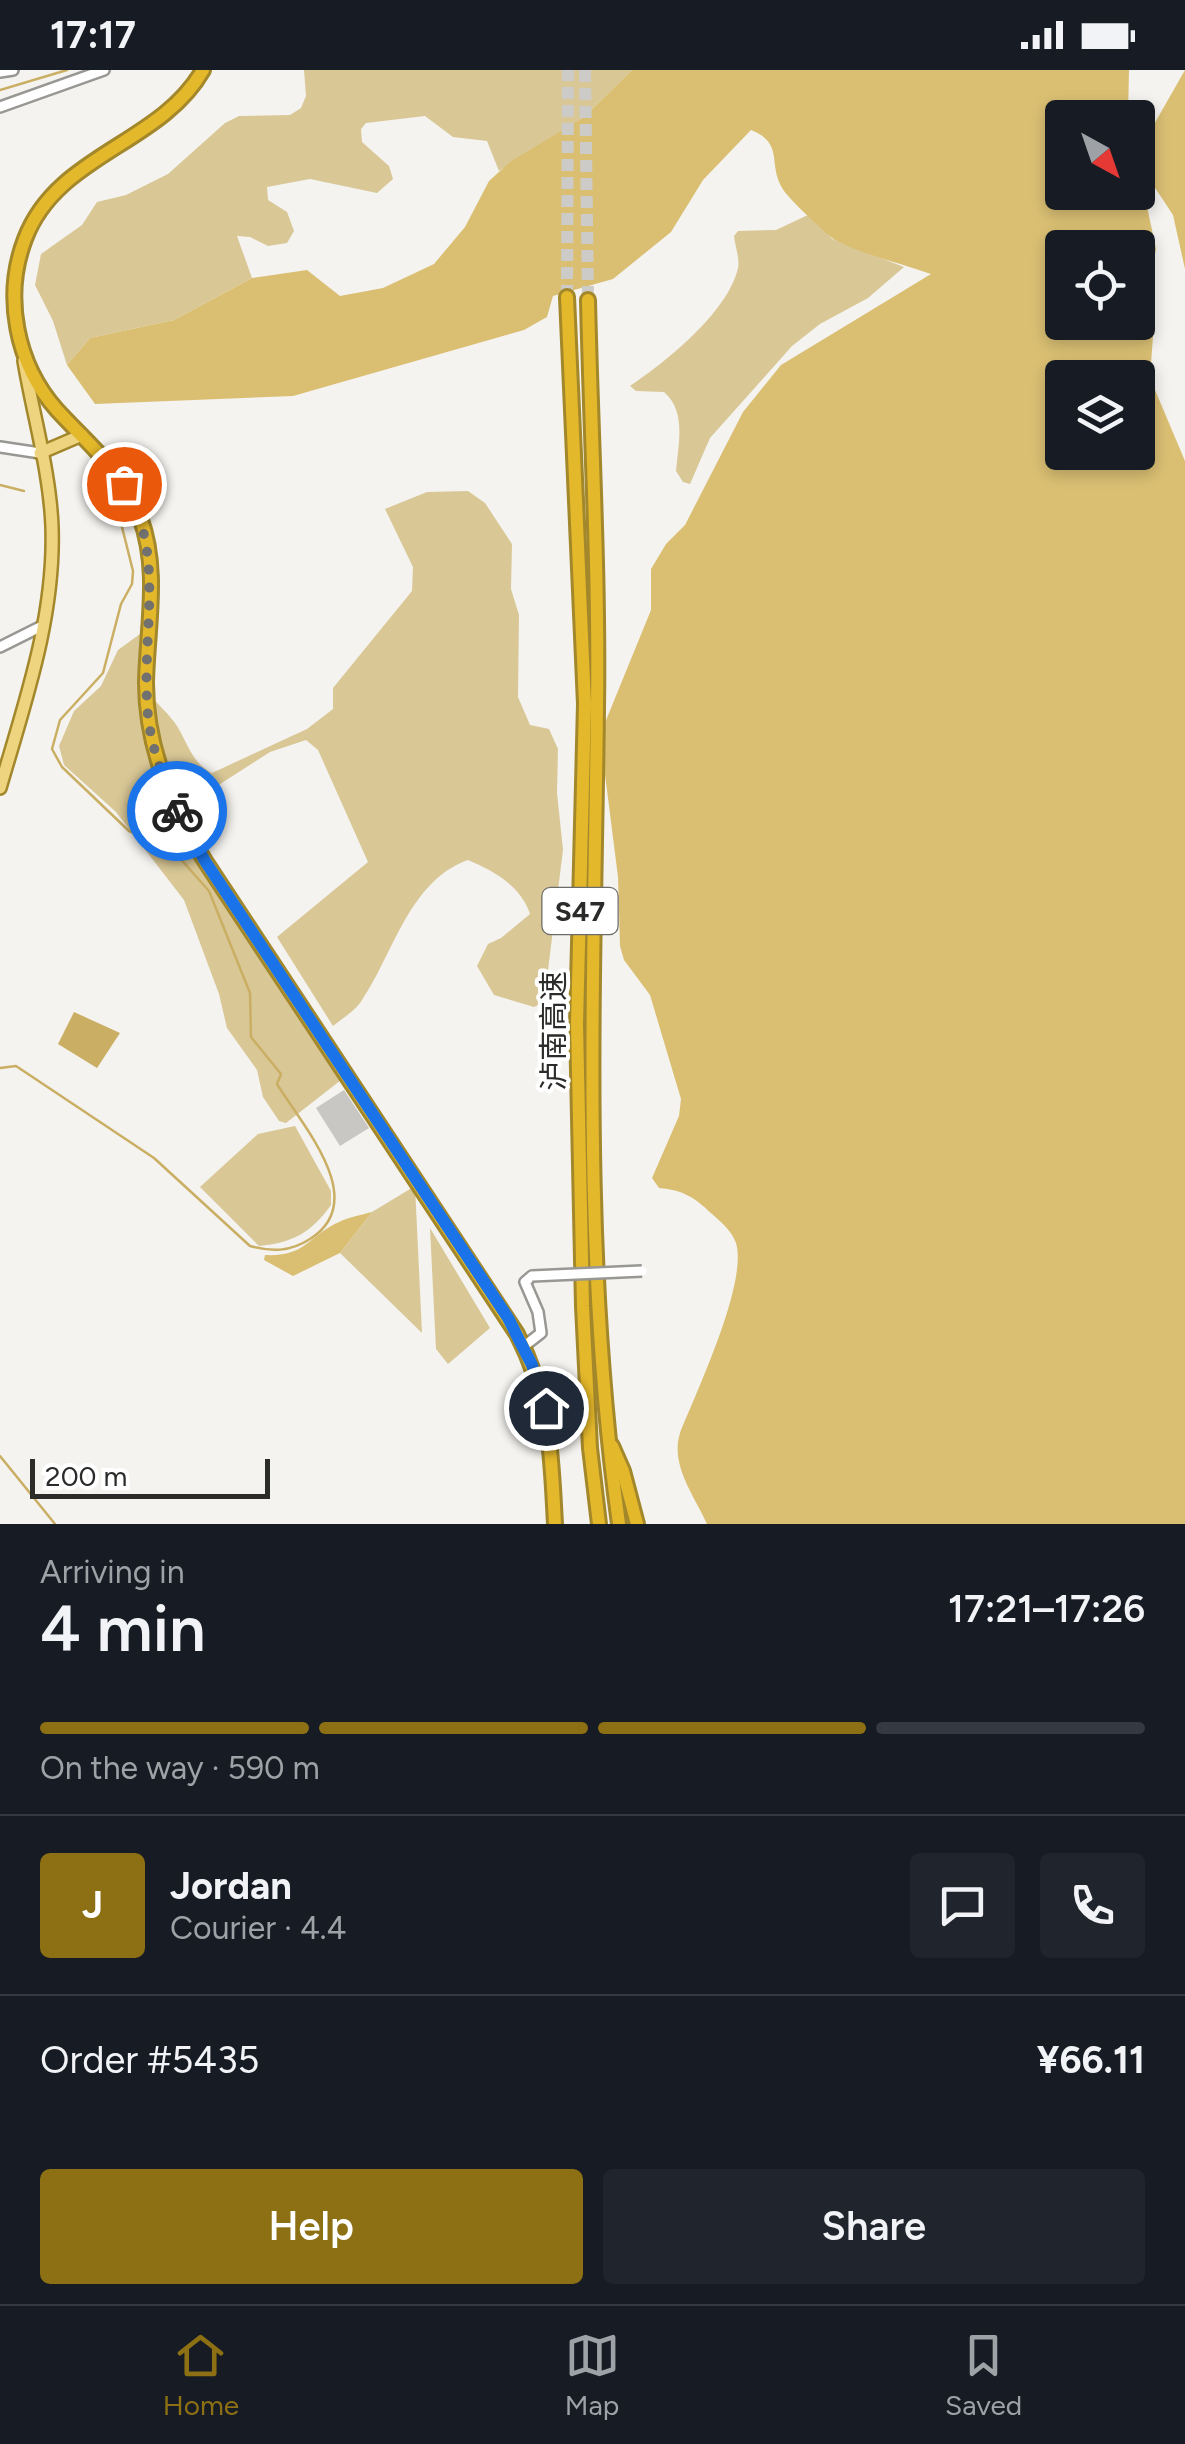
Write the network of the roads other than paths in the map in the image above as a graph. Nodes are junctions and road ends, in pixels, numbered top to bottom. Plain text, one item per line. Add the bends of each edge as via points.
1 (14, 70) edge
2 (203, 70) edge
3 (99, 71) edge
4 (0, 72) edge
5 (0, 108) edge
6 (567, 297) tunnel mouth
7 (588, 300) tunnel mouth
8 (21, 345) junction
9 (82, 435) junction
10 (0, 447) edge
11 (40, 453) junction
12 (44, 625) junction
13 (0, 647) edge
14 (0, 788) edge
15 (642, 1271) dead end
16 (524, 1347) junction
17 (606, 1434) junction
18 (593, 1490) junction
19 (555, 1524) edge
20 (590, 1524) edge
21 (599, 1524) edge
22 (619, 1524) edge
23 (637, 1524) edge

1 - 4 street
2 - 8 highway via 175,107 79,170 40,208 16,267
3 - 5 street
6 - 18 highway, 泸南高速 / S47 via 585,704 577,1024
7 - 17 highway, 泸南高速 / S47 via 597,705 590,1024 595,1306
8 - 9 highway via 40,388
8 - 11 main road
9 - 11 main road
9 - 16 highway via 124,484 145,532 151,591 148,714 178,812
10 - 11 street
11 - 12 main road via 52,530
12 - 13 street
12 - 14 main road
15 - 16 street, bridge via 532,1276 525,1282 542,1334
16 - 19 highway via 550,1424
17 - 22 highway, 泸南高速 / S47
17 - 23 highway
18 - 20 highway
18 - 21 highway, 泸南高速 / S47

